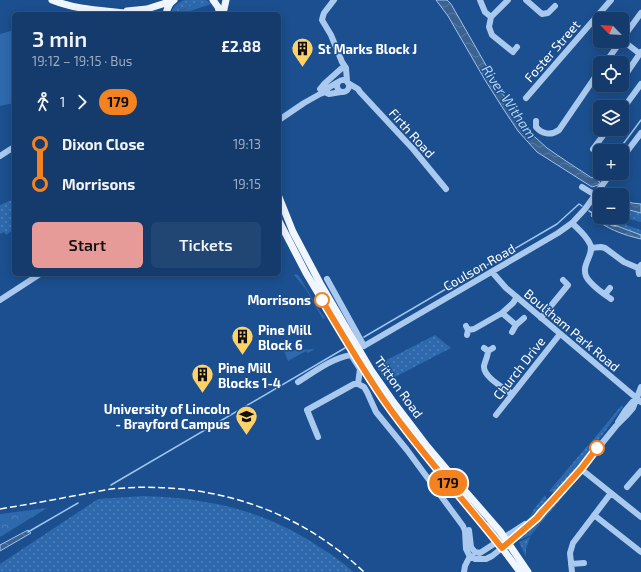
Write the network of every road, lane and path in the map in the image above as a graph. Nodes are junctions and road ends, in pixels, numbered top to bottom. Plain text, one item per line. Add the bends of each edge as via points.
1 (52, 0) edge
2 (213, 0) edge
3 (226, 0) edge
4 (334, 0) edge
5 (480, 0) edge
6 (508, 0) edge
7 (526, 0) edge
8 (611, 0) edge
9 (173, 1) edge
10 (554, 6) dead end
11 (119, 12) joint
12 (166, 12) edge
13 (221, 12) edge
14 (223, 12) edge
15 (641, 12) edge
16 (492, 17) junction
17 (629, 30) edge
18 (629, 45) edge
19 (517, 47) dead end
20 (641, 53) edge
21 (342, 65) junction
22 (629, 70) edge
23 (593, 80) edge
24 (339, 81) junction
25 (348, 82) junction
26 (641, 84) edge
27 (322, 91) junction
28 (343, 91) junction
29 (360, 92) junction
30 (526, 98) dead end
31 (629, 100) edge
32 (281, 119) edge
33 (536, 122) dead end
34 (641, 133) edge
35 (12, 148) edge
36 (629, 149) edge
37 (0, 156) edge
38 (582, 187) dead end
39 (446, 189) dead end
40 (593, 194) edge
41 (593, 198) edge
42 (282, 214) edge
43 (289, 221) junction
44 (281, 223) edge
45 (572, 223) junction
46 (281, 225) edge
47 (591, 248) junction
48 (639, 269) edge
49 (492, 272) junction
50 (37, 276) edge
51 (327, 279) dead end
52 (563, 280) dead end
53 (610, 288) dead end
54 (605, 294) junction
55 (517, 297) junction
56 (611, 299) dead end
57 (0, 300) edge
58 (502, 313) junction
59 (524, 318) dead end
60 (541, 318) junction
61 (516, 326) junction
62 (467, 330) dead end
63 (512, 332) dead end
64 (560, 334) junction
65 (489, 349) dead end
66 (368, 377) junction
67 (298, 382) dead end
68 (358, 384) junction
69 (641, 387) edge
70 (364, 388) junction
71 (512, 394) junction
72 (639, 400) edge
73 (496, 415) dead end
74 (318, 437) dead end
75 (581, 469) junction
76 (641, 471) edge
77 (627, 487) dead end
78 (611, 493) junction
79 (594, 515) junction
80 (641, 517) edge
81 (463, 526) junction
82 (503, 542) junction
83 (641, 552) edge
84 (470, 556) junction
85 (584, 562) dead end
86 (571, 564) junction
87 (464, 572) edge
88 (520, 572) edge
89 (528, 572) edge
90 (572, 572) edge

1 - 11 main road via 90,10
2 - 13 main road
3 - 14 main road
4 - 21 street via 322,16 322,20 331,35
5 - 16 street via 485,12
6 - 16 street
7 - 10 street via 540,16 548,13
8 - 30 street, Foster Street
9 - 11 main road via 147,9
9 - 12 main road
15 - 17 street
16 - 19 street via 489,27 492,35 513,52
18 - 20 street
20 - 22 street
21 - 24 street
21 - 25 street via 346,68
21 - 27 street via 324,84
23 - 33 street via 558,130 545,133 538,129
24 - 25 street via 344,79
24 - 27 street
24 - 28 street via 336,87
25 - 28 street via 349,88
25 - 29 street, Firth Road
26 - 31 street
27 - 28 street via 329,94
27 - 32 street
28 - 29 street via 356,94
29 - 39 street, Firth Road
34 - 36 street
35 - 37 street
38 - 40 street
41 - 45 street, Coulson Road
42 - 43 main road, Tritton Road
43 - 44 street
43 - 82 main road, Tritton Road via 320,283 371,370 427,446 492,521
45 - 47 street via 588,239
45 - 49 street, Coulson Road
46 - 66 main road, Tritton Road via 306,273
47 - 48 street via 601,246
47 - 54 street via 585,266 587,278
49 - 51 street, Coulson Road via 364,346
49 - 55 street, Boultham Park Road
50 - 57 street
52 - 60 street via 568,285
53 - 54 street
54 - 56 street
55 - 58 street
55 - 60 street, Boultham Park Road
58 - 61 street
58 - 62 street via 474,329
59 - 61 street
60 - 64 street, Boultham Park Road
61 - 63 street
64 - 71 street, Church Drive
64 - 72 street, Boultham Park Road
65 - 71 street via 484,368 486,374
66 - 70 street
66 - 82 main road, Tritton Road via 406,430
67 - 68 street via 335,360 351,355 360,369
68 - 70 street
68 - 74 street via 307,410
69 - 72 street
70 - 81 street via 376,412
71 - 73 street, Church Drive
72 - 75 street via 629,406
75 - 78 street
75 - 82 street via 542,512
76 - 77 street
78 - 79 street
78 - 80 street
79 - 83 street
79 - 86 street via 573,544 570,553
81 - 82 street via 470,531 475,552 480,553
81 - 84 street via 466,549
82 - 84 street via 492,556 478,559
82 - 88 main road, Tritton Road via 509,558
82 - 89 main road, Tritton Road
84 - 87 street
85 - 86 street
86 - 90 street

